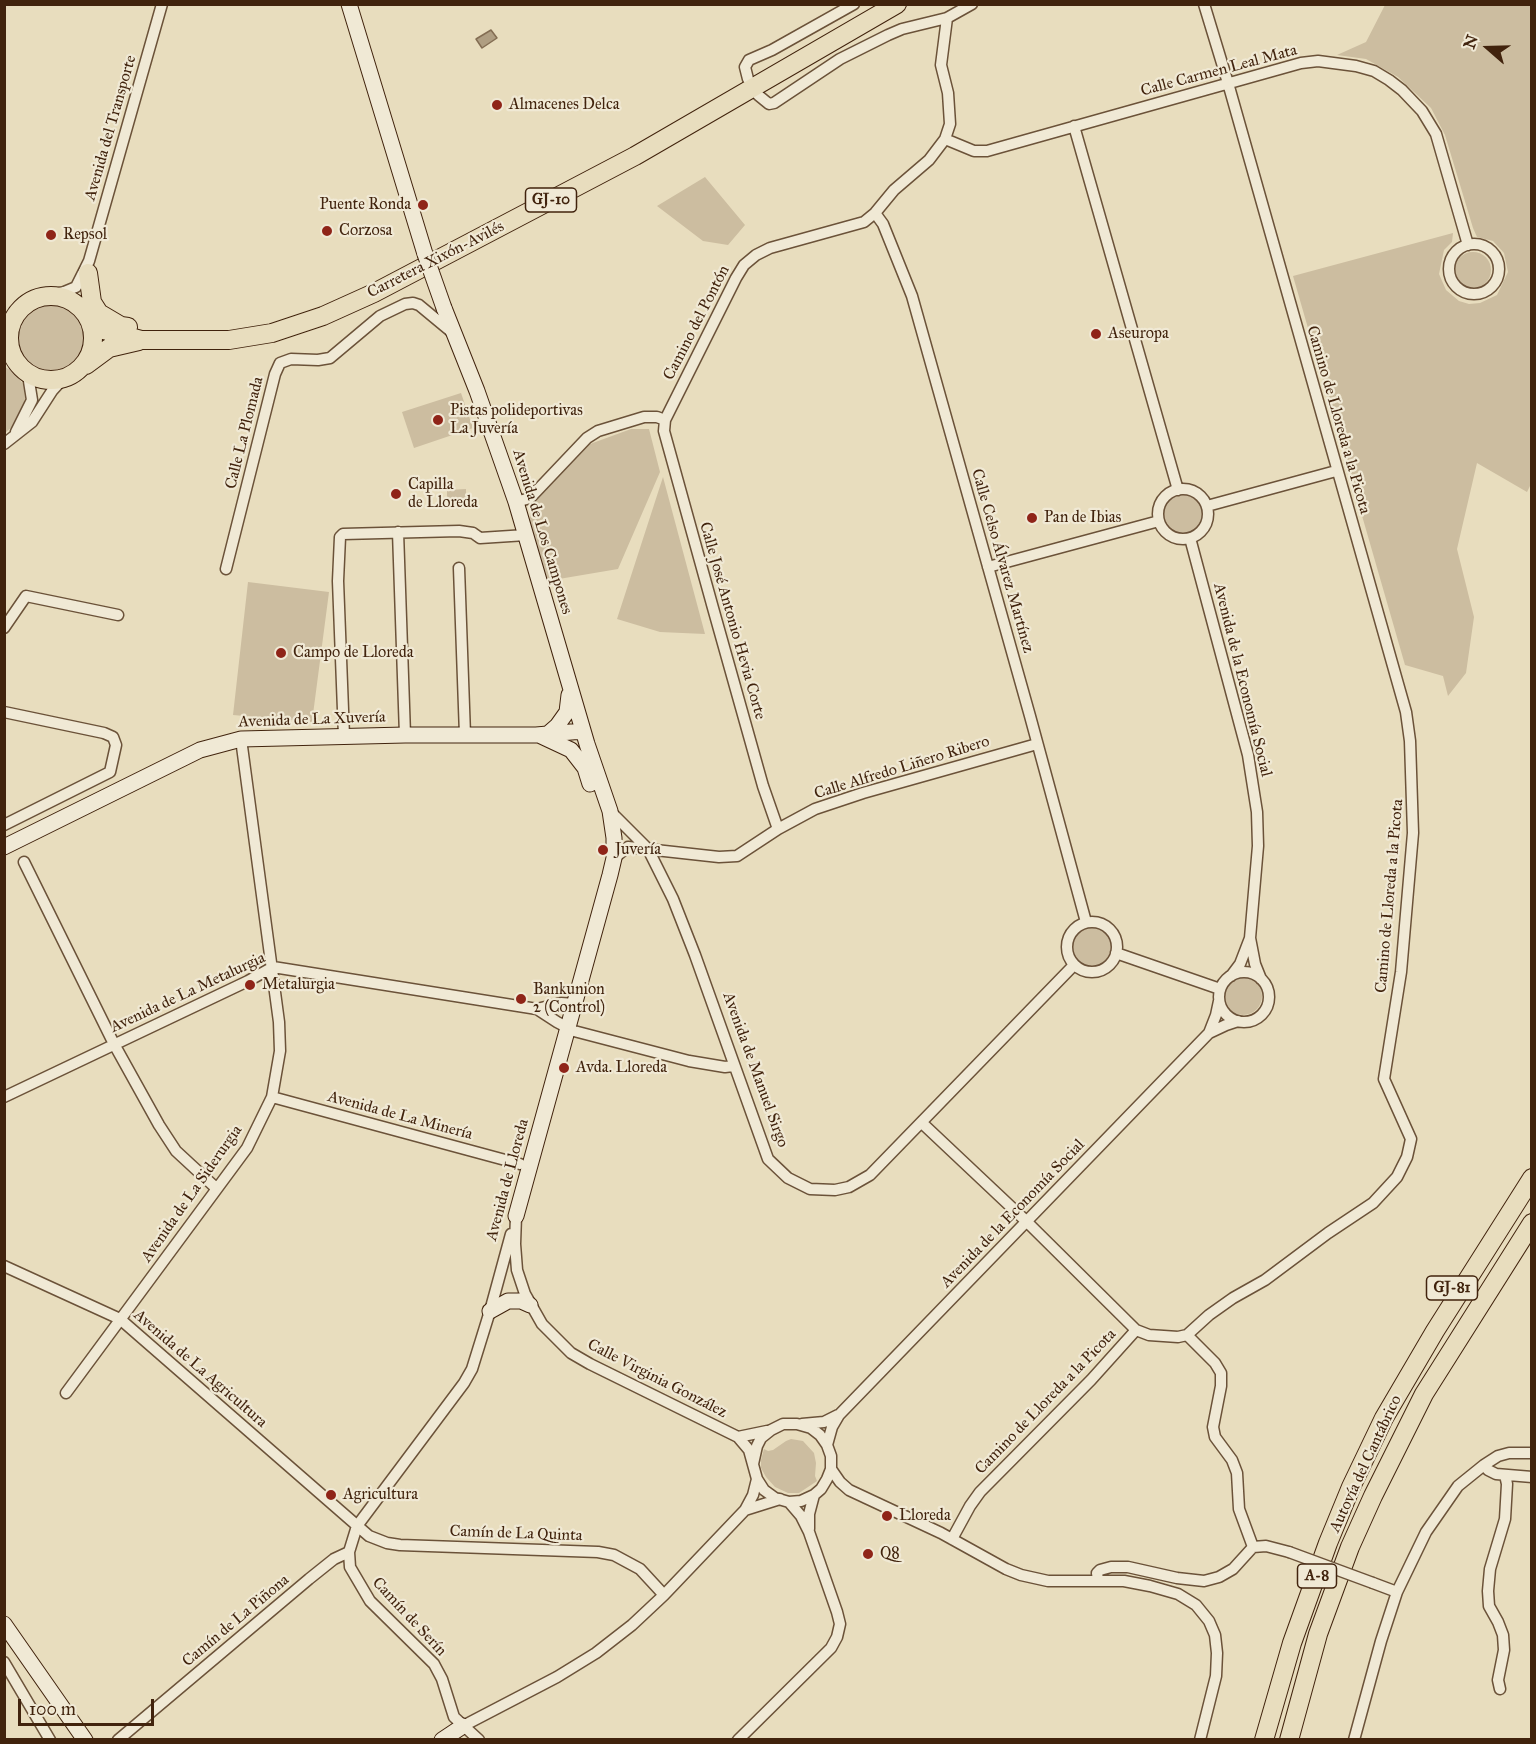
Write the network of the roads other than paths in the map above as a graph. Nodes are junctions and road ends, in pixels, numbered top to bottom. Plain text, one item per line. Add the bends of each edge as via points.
1 (162, 4) edge
2 (349, 4) edge
3 (854, 4) edge
4 (897, 4) edge
5 (972, 4) edge
6 (1204, 4) edge
7 (947, 18) junction
8 (748, 79) dead end
9 (1228, 84) junction
10 (758, 95) dead end
11 (1074, 126) junction
12 (945, 139) junction
13 (875, 213) junction
14 (1468, 245) junction
15 (88, 267) junction
16 (50, 295) junction
17 (83, 309) junction
18 (8, 322) edge
19 (93, 327) junction
20 (454, 334) junction
21 (141, 340) junction
22 (184, 341) junction
23 (8, 354) edge
24 (85, 365) junction
25 (28, 375) junction
26 (62, 380) junction
27 (665, 420) junction
28 (9, 441) edge
29 (1336, 471) junction
30 (1178, 490) junction
31 (516, 502) junction
32 (1207, 506) junction
33 (1159, 521) junction
34 (398, 532) junction
35 (526, 535) junction
36 (1190, 538) junction
37 (988, 567) junction
38 (459, 568) dead end
39 (226, 569) dead end
40 (118, 615) dead end
41 (4, 628) edge
42 (570, 686) junction
43 (4, 712) edge
44 (583, 731) junction
45 (542, 734) junction
46 (405, 735) junction
47 (465, 735) junction
48 (344, 736) junction
49 (241, 739) junction
50 (1037, 744) junction
51 (608, 806) junction
52 (4, 825) edge
53 (778, 829) junction
54 (4, 847) edge
55 (648, 849) junction
56 (614, 858) junction
57 (24, 862) dead end
58 (1086, 922) junction
59 (1250, 938) junction
60 (1116, 952) junction
61 (1074, 965) junction
62 (273, 967) junction
63 (1231, 976) junction
64 (1261, 979) junction
65 (1220, 993) junction
66 (575, 1004) junction
67 (537, 1009) junction
68 (1238, 1021) junction
69 (568, 1028) junction
70 (1209, 1033) junction
71 (114, 1044) junction
72 (733, 1066) junction
73 (4, 1097) edge
74 (272, 1097) junction
75 (922, 1123) junction
76 (1532, 1163) edge
77 (520, 1164) dead end
78 (1532, 1178) edge
79 (216, 1188) junction
80 (516, 1216) junction
81 (1026, 1221) junction
82 (1532, 1222) edge
83 (4, 1266) edge
84 (530, 1305) junction
85 (490, 1311) junction
86 (120, 1319) junction
87 (1136, 1330) junction
88 (1187, 1335) junction
89 (66, 1393) dead end
90 (839, 1415) junction
91 (1384, 1418) junction
92 (797, 1424) junction
93 (771, 1430) junction
94 (738, 1437) junction
95 (827, 1445) junction
96 (1532, 1453) edge
97 (753, 1464) junction
98 (1484, 1465) junction
99 (831, 1469) junction
100 (1504, 1475) junction
101 (1532, 1477) edge
102 (757, 1479) junction
103 (849, 1490) junction
104 (818, 1492) junction
105 (785, 1500) junction
106 (745, 1510) junction
107 (357, 1526) junction
108 (809, 1532) junction
109 (952, 1539) junction
110 (1252, 1547) junction
111 (349, 1552) junction
112 (1098, 1580) junction
113 (1398, 1592) junction
114 (664, 1595) junction
115 (4, 1624) edge
116 (4, 1662) edge
117 (1500, 1689) dead end
118 (462, 1726) junction
119 (119, 1739) edge
120 (50, 1740) edge
121 (86, 1740) edge
122 (442, 1740) edge
123 (479, 1740) edge
124 (738, 1740) edge
125 (1200, 1740) edge
126 (1264, 1740) edge
127 (1289, 1740) edge
128 (1354, 1740) edge

1 - 15 street, Avenida del Transporte
2 - 20 street, Avenida de Los Campones, bridge via 425,254
3 - 8 street via 749,60 745,67
4 - 22 highway, Carretera Xixón-Avilés / GJ-10 via 635,156 374,293 272,333 229,340
5 - 7 street
6 - 9 street, Camino de Lloreda a la Picota
7 - 10 street via 888,35 840,59 774,103 769,104
7 - 12 street via 941,64 950,124
9 - 11 street, Calle Carmen Leal Mata
9 - 14 street, Calle Carmen Leal Mata via 1318,61 1356,66 1389,80 1422,111 1436,134
9 - 29 street, Camino de Lloreda a la Picota
11 - 12 street, Calle Carmen Leal Mata via 987,151 974,151
11 - 30 street
12 - 13 street, Camino del Pontón
13 - 27 street, Camino del Pontón via 864,222 770,248 744,265
13 - 37 street, Calle Celso Álvarez Martínez via 912,296
14 - 14 street via 1454,254 1450,277 1467,293 1482,293 1496,283 1499,266 1484,246
15 - 16 street via 75,287
15 - 17 street
15 - 22 highway via 92,302 99,313 121,326 162,330
16 - 17 highway via 62,296
16 - 18 highway via 35,298
17 - 19 highway
18 - 23 highway
19 - 21 highway, Carretera Xixón-Avilés / GJ-10
19 - 24 highway via 93,348
20 - 31 street, Avenida de Los Campones
20 - 39 street, Calle La Plomada via 418,305 405,304 380,316 330,358 280,363
21 - 22 highway, Carretera Xixón-Avilés / GJ-10
21 - 24 highway, Carretera Xixón-Avilés / GJ-10 via 109,348
23 - 25 highway
24 - 26 highway, GJ-10
25 - 26 highway
25 - 28 street via 32,400
26 - 28 street via 32,422
27 - 31 street via 644,417 598,431 530,498
27 - 53 street, Calle José Antonio Hevia Corte via 664,431 712,607
29 - 32 street
29 - 88 street, Camino de Lloreda a la Picota via 1406,712 1410,741 1413,833 1401,972 1384,1078 1411,1139 1397,1176 1373,1203 1217,1309
30 - 32 street via 1192,491
30 - 33 street via 1160,505
31 - 35 street, Avenida de Los Campones
32 - 36 street via 1207,522
33 - 36 street via 1175,538
33 - 37 street
34 - 35 street via 459,531 480,538
34 - 46 street
34 - 48 street via 343,534 338,541
35 - 42 street, Avenida de Los Campones
36 - 59 street, Avenida de la Economía Social via 1254,784 1258,846
37 - 50 street, Calle Celso Álvarez Martínez
38 - 47 street
40 - 41 street via 26,596
42 - 44 street, Avenida de Los Campones
42 - 45 street via 567,712 557,726
43 - 52 street via 104,733 116,745 110,772
44 - 45 street, Avenida de La Xuvería
44 - 51 street, Avenida de Manuel Sirgo
45 - 47 street, Avenida de La Xuvería
45 - 51 street, Avenida de La Xuvería via 571,750 585,768 592,791
46 - 47 street, Avenida de La Xuvería
46 - 48 street, Avenida de La Xuvería
48 - 49 street, Avenida de La Xuvería
49 - 54 street, Avenida de La Xuvería via 200,750
49 - 62 street, Avenida de La Siderurgia
50 - 53 street, Calle Alfredo Liñero Ribero via 862,793 815,809
50 - 58 street, Calle Celso Álvarez Martínez
51 - 55 street, Avenida de Manuel Sirgo
51 - 56 street, Avenida de Lloreda
53 - 55 street, Calle Alfredo Liñero Ribero via 737,856
55 - 56 street via 628,847
55 - 72 street, Avenida de Manuel Sirgo via 695,955
56 - 66 street, Avenida de Lloreda
57 - 71 street
58 - 60 street via 1094,921 1110,929
58 - 61 street via 1069,936 1067,951
59 - 63 street, Avenida de la Economía Social
59 - 64 street, Avenida de la Economía Social
60 - 61 street via 1108,965 1095,972
60 - 65 street
61 - 75 street, Avenida de Manuel Sirgo
62 - 67 street, Avenida de La Metalurgia
62 - 71 street, Avenida de La Metalurgia
62 - 74 street, Avenida de La Siderurgia via 280,1051
63 - 64 street via 1248,972
63 - 65 street
64 - 68 street via 1269,996 1264,1012 1251,1021
65 - 68 street via 1222,1010
65 - 70 street, Avenida de la Economía Social
66 - 67 street
66 - 69 street, Avenida de Lloreda
67 - 69 street
68 - 70 street, Avenida de la Economía Social
69 - 72 street via 688,1061
69 - 80 street, Avenida de Lloreda
70 - 81 street, Avenida de la Economía Social
71 - 73 street, Avenida de La Metalurgia
71 - 79 street via 176,1151
72 - 75 street, Avenida de Manuel Sirgo via 768,1160 788,1178 810,1189 835,1190 859,1182
74 - 77 street, Avenida de La Minería
74 - 79 street, Avenida de La Siderurgia via 247,1148
75 - 81 street
76 - 91 highway, GJ-81 via 1431,1320 1398,1378
78 - 91 highway, Autovía del Cantábrico / A-8
79 - 86 street, Avenida de La Siderurgia
80 - 84 street, Calle Virginia González via 518,1270
80 - 85 street, Avenida de Lloreda
81 - 87 street
81 - 90 street, Avenida de la Economía Social
82 - 127 highway, Autovía del Cantábrico / A-8 via 1424,1394 1373,1496 1318,1634
83 - 86 street, Avenida de La Agricultura
84 - 85 street via 508,1301
84 - 94 street, Calle Virginia González via 548,1331 571,1353
85 - 107 street, Avenida de Lloreda via 464,1383
86 - 89 street, Avenida de La Siderurgia
86 - 107 street, Avenida de La Agricultura
87 - 88 street, Camino de Lloreda a la Picota via 1149,1335
87 - 109 street, Camino de Lloreda a la Picota via 980,1492
88 - 110 street via 1221,1373 1213,1427 1215,1437 1238,1473 1239,1509
90 - 92 street via 824,1422
90 - 95 street, Avenida de la Economía Social
91 - 126 highway, Autovía del Cantábrico / A-8 via 1329,1543 1292,1643
92 - 93 street
92 - 95 street via 811,1428
93 - 94 street, Calle Virginia González
93 - 97 street via 761,1438
94 - 97 street, Calle Virginia González via 749,1450
95 - 99 street
96 - 98 street via 1509,1453
97 - 102 street
98 - 100 street
98 - 113 street via 1453,1492 1426,1532
99 - 103 street
99 - 104 street
100 - 101 street
100 - 117 street via 1505,1520 1490,1569 1488,1591 1488,1606 1503,1635
102 - 105 street via 764,1490
102 - 106 street
103 - 104 street
103 - 109 street
104 - 105 street via 801,1501
104 - 108 street via 809,1514
105 - 106 street
105 - 108 street via 801,1516
106 - 114 street
107 - 111 street
107 - 114 street, Camín de La Quinta via 376,1540 400,1545 614,1555 640,1569
108 - 124 street via 837,1612 837,1637 831,1648
109 - 112 street via 1021,1575 1048,1581
110 - 112 street via 1233,1569 1204,1581 1128,1567 1100,1570
110 - 113 street, bridge via 1289,1552
111 - 118 street, Camín de Serín via 350,1567 370,1601 434,1664 454,1717
111 - 119 street, Camín de La Piñona via 309,1579
112 - 125 street via 1141,1584 1178,1594 1196,1605 1209,1621 1218,1653
113 - 128 street
114 - 118 street via 596,1653
115 - 121 street
116 - 120 street
118 - 122 street
118 - 123 street

